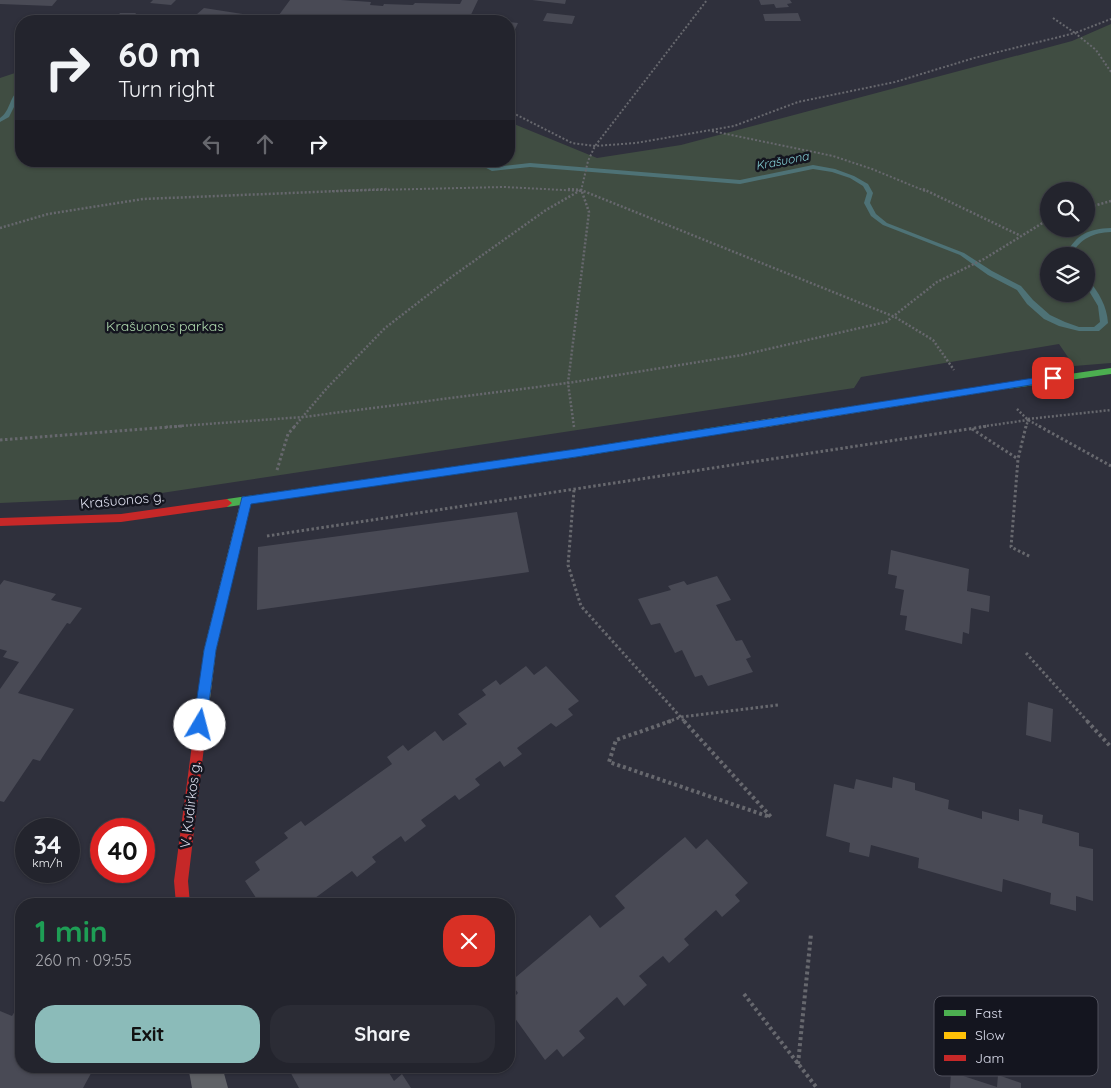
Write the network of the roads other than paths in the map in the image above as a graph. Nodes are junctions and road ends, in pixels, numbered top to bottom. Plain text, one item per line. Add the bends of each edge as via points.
1 (1111, 371) edge
2 (246, 500) junction
3 (0, 522) edge
4 (182, 898) edge
5 (207, 1073) edge
6 (210, 1088) edge

1 - 2 street, Krašuonos g.
2 - 3 street, Krašuonos g. via 122,518
2 - 4 street, V. Kudirkos g. via 210,650 181,881
5 - 6 street

